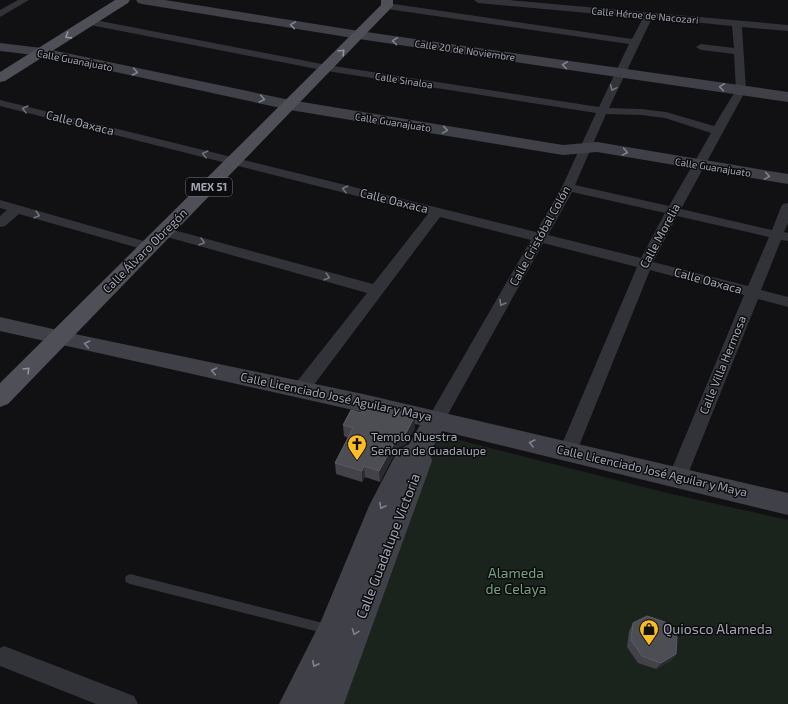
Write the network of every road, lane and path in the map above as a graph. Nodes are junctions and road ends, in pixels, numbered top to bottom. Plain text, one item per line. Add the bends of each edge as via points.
1 (24, 0) edge
2 (124, 0) edge
3 (142, 0) edge
4 (410, 0) edge
5 (478, 0) edge
6 (387, 4) edge
7 (0, 14) edge
8 (649, 15) junction
9 (90, 22) junction
10 (737, 23) junction
11 (788, 28) edge
12 (359, 36) junction
13 (636, 42) junction
14 (0, 47) edge
15 (701, 47) dead end
16 (42, 52) junction
17 (739, 52) junction
18 (327, 68) junction
19 (620, 72) junction
20 (0, 78) edge
21 (741, 90) junction
22 (788, 97) edge
23 (0, 103) edge
24 (290, 105) junction
25 (603, 111) junction
26 (717, 131) junction
27 (586, 147) junction
28 (234, 161) junction
29 (698, 165) junction
30 (788, 179) edge
31 (568, 188) junction
32 (0, 204) edge
33 (788, 207) edge
34 (17, 209) junction
35 (673, 210) junction
36 (437, 212) junction
37 (0, 223) edge
38 (165, 232) junction
39 (783, 236) edge
40 (540, 238) junction
41 (149, 247) junction
42 (645, 264) junction
43 (376, 290) junction
44 (753, 292) junction
45 (788, 302) edge
46 (0, 324) edge
47 (59, 338) junction
48 (301, 388) junction
49 (0, 398) edge
50 (436, 420) junction
51 (418, 451) junction
52 (568, 452) junction
53 (677, 478) junction
54 (788, 504) edge
55 (130, 579) dead end
56 (332, 630) junction
57 (4, 657) dead end
58 (126, 704) edge
59 (295, 704) edge
60 (328, 704) edge

1 - 7 street
2 - 9 main road
12 -> 3 street, Calle 20 de Noviembre
4 - 6 street
5 - 8 street, Calle Héroe de Nacozari
6 - 12 main road, Calle Álvaro Obregón
6 - 13 street
8 - 10 street, Calle Héroe de Nacozari
8 - 13 street, Calle Cristóbal Colón
9 -> 16 main road
9 - 18 street, Calle Sinaloa
10 - 11 street, Calle Héroe de Nacozari
10 - 17 street
18 -> 12 main road, Calle Álvaro Obregón / MEX 51
19 -> 12 street, Calle 20 de Noviembre
13 - 19 street, Calle Cristóbal Colón
14 - 16 street, Calle Guanajuato
15 - 17 street
16 - 20 main road
16 -> 24 street, Calle Guanajuato
17 - 21 street
18 - 24 main road, Calle Álvaro Obregón / MEX 51
18 - 25 street, Calle Sinaloa
21 -> 19 street, Calle 20 de Noviembre
19 -> 25 street, Calle Cristóbal Colón
21 - 22 street, Calle 20 de Noviembre
21 - 26 street, Calle Morelia
28 -> 23 street, Calle Oaxaca
24 -> 27 street, Calle Guanajuato via 563,150 573,151
24 - 28 main road, Calle Álvaro Obregón / MEX 51
25 - 26 street, Calle Sinaloa via 666,115
25 - 27 street, Calle Cristóbal Colón
26 - 29 street, Calle Morelia
27 -> 29 street, Calle Guanajuato
27 - 31 street, Calle Cristóbal Colón
36 -> 28 street, Calle Oaxaca
28 - 38 main road, Calle Álvaro Obregón / MEX 51
29 -> 30 street, Calle Guanajuato
29 - 35 street, Calle Morelia
31 - 35 street
31 - 40 street, Calle Cristóbal Colón
32 - 34 street
33 - 39 street, Calle Villa Hermosa
34 - 37 street
34 -> 41 street
35 - 39 street
35 - 42 street, Calle Morelia
36 - 40 street, Calle Oaxaca
36 - 43 street
38 - 41 main road, Calle Álvaro Obregón / MEX 51
38 -> 43 street
39 - 44 street, Calle Villa Hermosa
40 - 42 street, Calle Oaxaca
40 -> 50 street, Calle Cristóbal Colón
41 - 47 main road, Calle Álvaro Obregón / MEX 51
42 - 44 street, Calle Oaxaca
42 - 52 street, Calle Morelia
43 - 48 street
44 - 45 street, Calle Oaxaca
44 - 53 street, Calle Villa Hermosa
46 - 47 street, Calle Licenciado José Aguilar y Maya
48 -> 47 street, Calle Licenciado José Aguilar y Maya
49 -> 47 main road, Calle Álvaro Obregón / MEX 51
48 - 50 street, Calle Licenciado José Aguilar y Maya
50 - 51 street, Calle Cristóbal Colón
52 -> 50 street, Calle Licenciado José Aguilar y Maya
51 -> 56 street, Calle Guadalupe Victoria via 407,457 378,514
51 -> 60 street, Calle Guadalupe Victoria via 420,461
52 - 53 street, Calle Licenciado José Aguilar y Maya
53 - 54 street, Calle Licenciado José Aguilar y Maya
55 - 56 lane
56 -> 59 street, Calle Guadalupe Victoria
57 - 58 street

